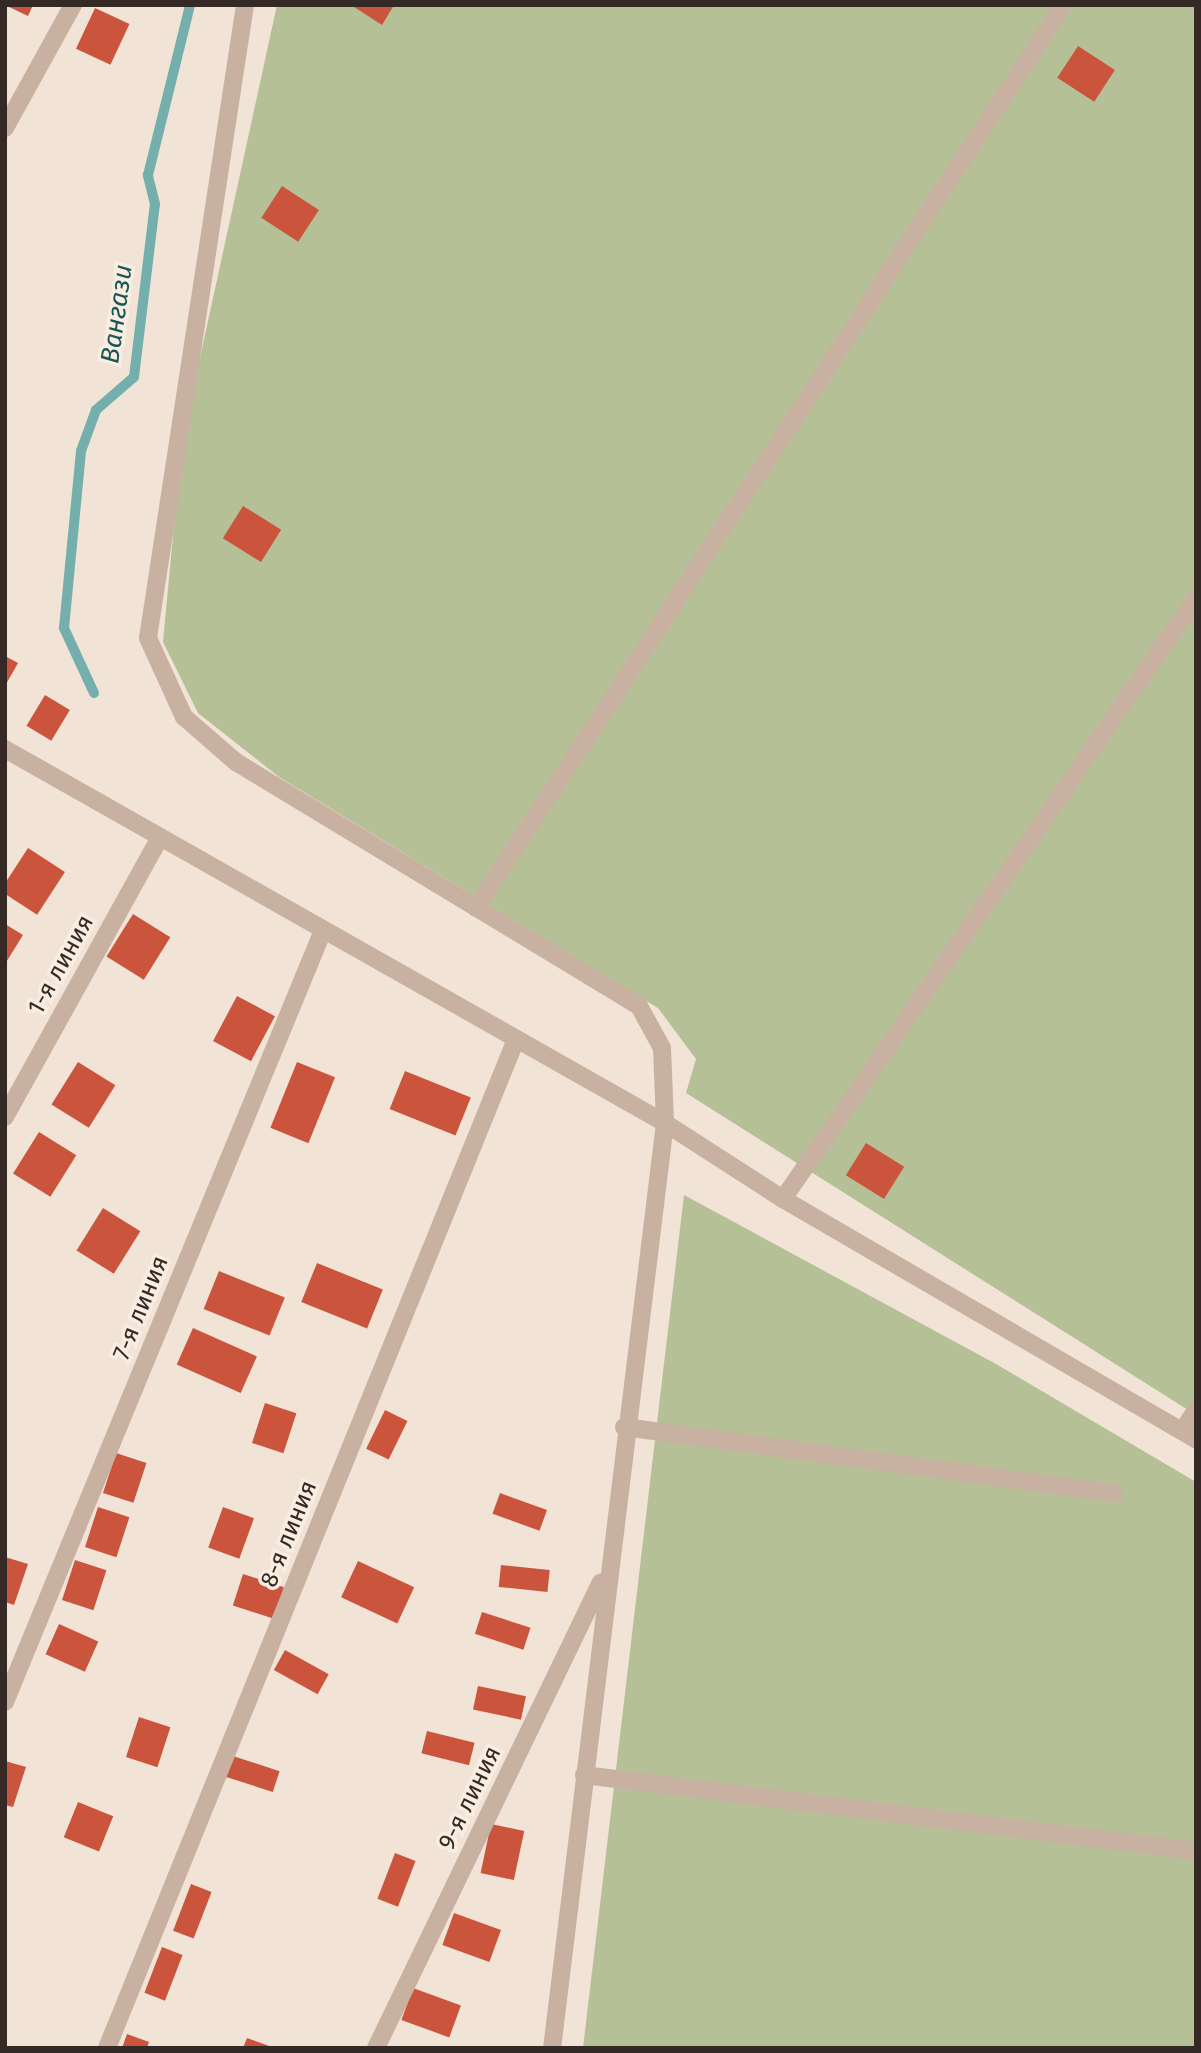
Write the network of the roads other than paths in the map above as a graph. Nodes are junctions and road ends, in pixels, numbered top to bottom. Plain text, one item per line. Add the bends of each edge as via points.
1 (73, 5) edge
2 (245, 5) edge
3 (1062, 5) edge
4 (5, 128) edge
5 (1196, 598) edge
6 (5, 749) edge
7 (160, 837) junction
8 (476, 908) junction
9 (322, 933) junction
10 (516, 1040) junction
11 (5, 1116) edge
12 (665, 1123) junction
13 (783, 1199) junction
14 (1196, 1410) edge
15 (624, 1427) junction
16 (1189, 1434) edge
17 (1114, 1493) dead end
18 (608, 1569) junction
19 (5, 1702) edge
20 (584, 1775) junction
21 (1196, 1851) edge
22 (107, 2048) edge
23 (376, 2048) edge
24 (552, 2048) edge

1 - 4 street
2 - 8 street via 148,638 184,716 236,762
3 - 8 street
5 - 13 street
6 - 7 street
7 - 9 street
7 - 11 street, 1-я линия
8 - 12 street via 639,1006 663,1048
9 - 10 street
9 - 19 street, 7-я линия
10 - 12 street
10 - 22 street, 8-я линия
12 - 13 street
12 - 15 street
13 - 16 street
14 - 16 street
15 - 17 street
15 - 18 street
18 - 20 street
18 - 23 street, 9-я линия
20 - 21 street
20 - 24 street

